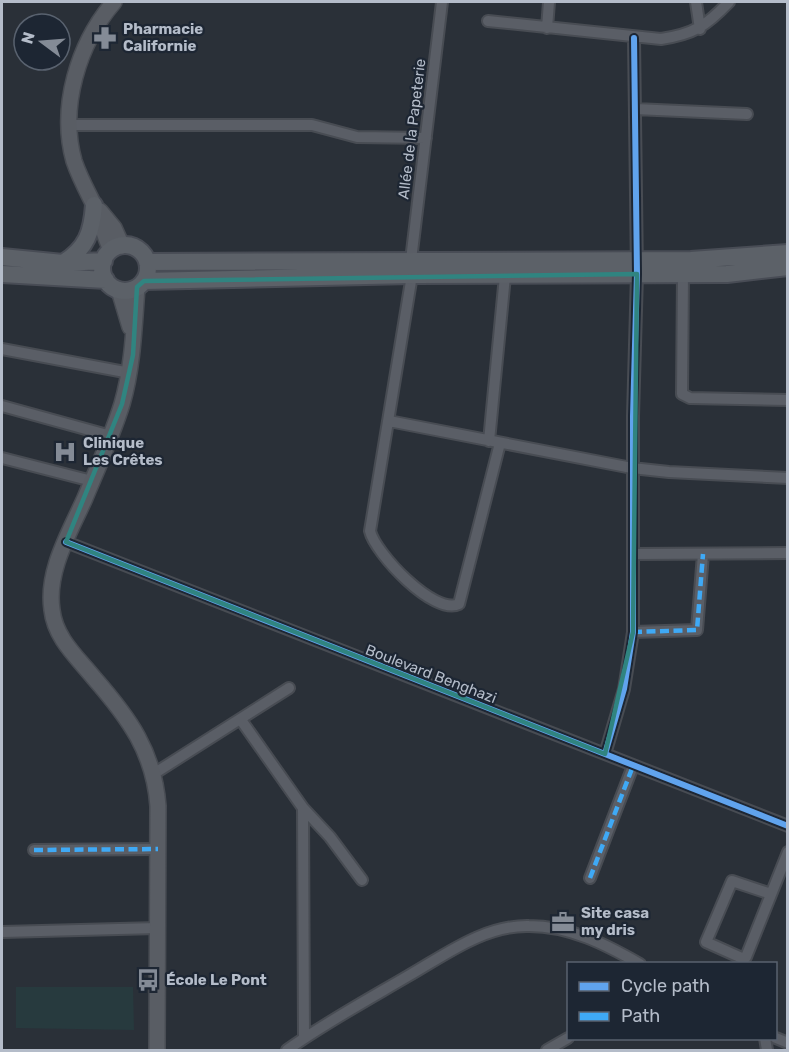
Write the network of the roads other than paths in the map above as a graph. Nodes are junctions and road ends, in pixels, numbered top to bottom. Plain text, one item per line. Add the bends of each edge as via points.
1 (114, 2) edge
2 (442, 2) edge
3 (549, 2) edge
4 (696, 2) edge
5 (729, 2) edge
6 (489, 21) dead end
7 (547, 28) junction
8 (700, 29) junction
9 (634, 38) junction
10 (635, 109) junction
11 (747, 114) dead end
12 (69, 125) junction
13 (426, 138) junction
14 (94, 205) junction
15 (112, 252) junction
16 (788, 253) edge
17 (2, 257) edge
18 (147, 262) junction
19 (63, 263) junction
20 (637, 267) junction
21 (788, 267) edge
22 (411, 268) junction
23 (2, 274) edge
24 (684, 274) junction
25 (505, 276) junction
26 (141, 284) junction
27 (113, 285) junction
28 (133, 339) junction
29 (2, 349) edge
30 (130, 373) junction
31 (788, 400) edge
32 (2, 406) edge
33 (389, 422) junction
34 (111, 436) junction
35 (489, 441) junction
36 (500, 443) junction
37 (2, 458) edge
38 (632, 468) junction
39 (788, 478) edge
40 (92, 481) junction
41 (66, 542) junction
42 (788, 553) edge
43 (633, 554) junction
44 (703, 554) junction
45 (633, 632) junction
46 (289, 688) dead end
47 (241, 720) junction
48 (605, 754) junction
49 (633, 766) junction
50 (154, 773) junction
51 (303, 808) junction
52 (788, 826) edge
53 (158, 849) junction
54 (34, 850) dead end
55 (788, 852) edge
56 (590, 878) dead end
57 (362, 880) dead end
58 (771, 894) junction
59 (158, 928) junction
60 (2, 932) edge
61 (638, 962) edge
62 (304, 1038) junction
63 (567, 1039) edge
64 (157, 1050) edge
65 (286, 1050) edge
66 (547, 1050) edge

1 - 12 main road via 93,30 78,67 70,95
2 - 13 street, Allée de la Papeterie
3 - 7 street
4 - 8 street
5 - 8 street
6 - 7 street
7 - 9 street
8 - 9 street via 686,36
9 - 10 street
10 - 11 street
10 - 20 street
12 - 13 street via 312,125 348,136
12 - 14 main road via 74,159
13 - 22 street, Allée de la Papeterie
14 - 15 main road via 108,220
14 - 19 main road via 88,239 77,254
15 - 18 main road via 138,249
15 - 19 main road
15 - 27 main road via 103,270
16 - 20 main road
17 - 19 main road
18 - 22 main road
18 - 26 main road
20 - 22 main road
20 - 24 main road
20 - 25 main road
20 - 38 street
21 - 24 main road
22 - 25 main road
22 - 26 main road
22 - 33 street, Allée de la Papeterie
23 - 27 main road
24 - 31 street via 682,394 690,398
25 - 35 street
26 - 27 main road
26 - 28 main road
27 - 28 main road
28 - 30 main road
29 - 30 street
30 - 34 main road
32 - 34 street
33 - 35 street
33 - 36 street, Allée de la Papeterie via 371,537 421,594 448,605 456,606 461,600
34 - 40 main road
35 - 36 street
36 - 38 street
37 - 40 street
38 - 39 street
38 - 43 street
40 - 41 main road
41 - 48 street, Boulevard Benghazi
41 - 50 main road via 50,592 57,631 131,724
42 - 44 street
43 - 44 street
43 - 45 street
44 - 45 street via 697,630
45 - 48 street via 624,689
46 - 47 street
47 - 50 street
47 - 51 street
48 - 49 street, Boulevard Benghazi
49 - 52 street, Boulevard Benghazi
49 - 56 street
50 - 53 main road
51 - 57 street
51 - 62 street
53 - 54 street
53 - 59 main road
55 - 58 street
58 - 58 street via 732,881 705,942 744,959
59 - 60 street
59 - 64 main road
61 - 62 street via 567,930 508,927 476,938
62 - 65 street
63 - 66 street

